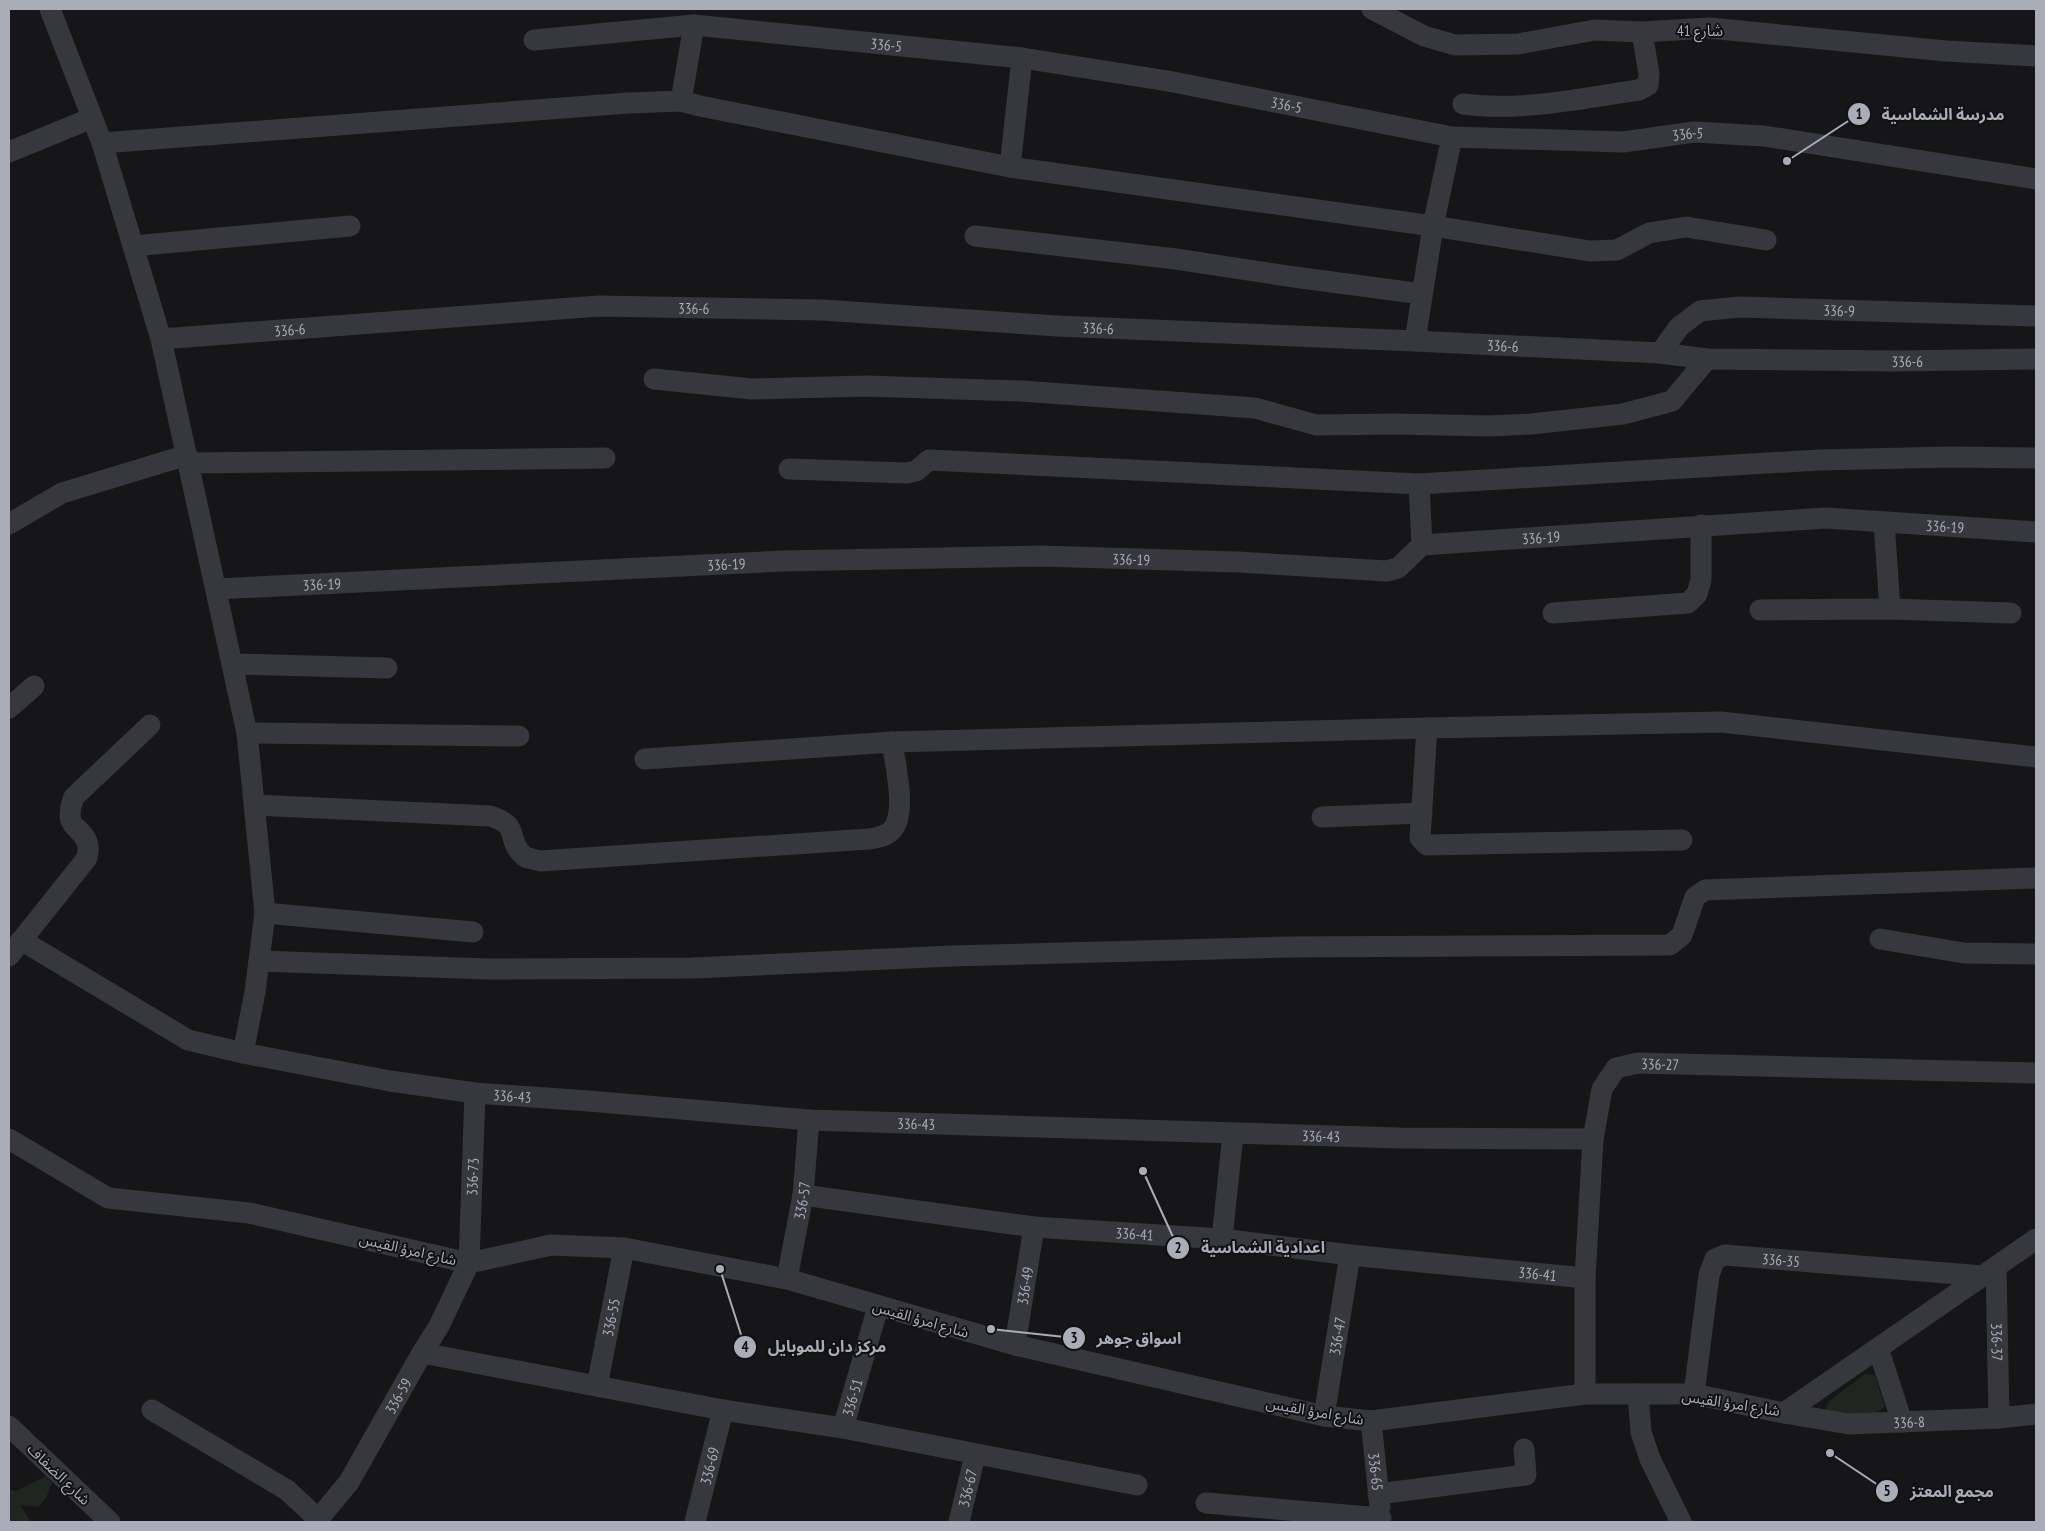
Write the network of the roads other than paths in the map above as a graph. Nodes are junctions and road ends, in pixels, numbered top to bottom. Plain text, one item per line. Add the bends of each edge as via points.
1 (50, 9) edge
2 (1372, 9) edge
3 (694, 25) junction
4 (1642, 32) junction
5 (534, 40) dead end
6 (2036, 56) edge
7 (1022, 58) junction
8 (681, 101) junction
9 (1463, 104) dead end
10 (92, 118) junction
11 (1452, 137) junction
12 (102, 143) junction
13 (9, 152) edge
14 (1010, 167) junction
15 (2036, 179) edge
16 (350, 226) dead end
17 (1433, 226) junction
18 (975, 236) dead end
19 (1766, 240) dead end
20 (133, 246) junction
21 (1422, 294) junction
22 (2036, 316) edge
23 (161, 339) junction
24 (1415, 341) junction
25 (1660, 353) junction
26 (1707, 359) junction
27 (2036, 359) edge
28 (654, 379) dead end
29 (605, 458) dead end
30 (2036, 458) edge
31 (188, 459) junction
32 (788, 470) dead end
33 (1419, 484) junction
34 (1884, 522) junction
35 (9, 524) edge
36 (1701, 525) junction
37 (2036, 532) edge
38 (1422, 545) junction
39 (216, 590) junction
40 (1890, 609) junction
41 (1760, 610) dead end
42 (1553, 613) dead end
43 (2011, 613) dead end
44 (232, 664) junction
45 (387, 668) dead end
46 (34, 686) dead end
47 (9, 708) edge
48 (150, 725) dead end
49 (1427, 728) junction
50 (247, 734) junction
51 (519, 736) dead end
52 (892, 742) junction
53 (2036, 757) edge
54 (645, 759) dead end
55 (255, 805) junction
56 (1422, 813) junction
57 (1322, 817) dead end
58 (1682, 840) dead end
59 (2036, 878) edge
60 (265, 913) junction
61 (473, 932) dead end
62 (1880, 939) dead end
63 (15, 948) edge
64 (2036, 954) edge
65 (259, 961) junction
66 (243, 1053) junction
67 (2036, 1073) edge
68 (475, 1093) junction
69 (809, 1120) junction
70 (1232, 1134) junction
71 (9, 1138) edge
72 (1594, 1139) junction
73 (803, 1195) junction
74 (1034, 1227) junction
75 (1222, 1239) junction
76 (2036, 1239) edge
77 (624, 1248) junction
78 (1350, 1255) junction
79 (469, 1263) junction
80 (1989, 1272) junction
81 (1585, 1278) junction
82 (787, 1279) junction
83 (878, 1307) junction
84 (1015, 1345) junction
85 (1878, 1348) junction
86 (422, 1353) junction
87 (597, 1386) junction
88 (1585, 1394) junction
89 (1638, 1394) junction
90 (1694, 1394) junction
91 (152, 1410) dead end
92 (723, 1410) junction
93 (1784, 1413) junction
94 (2036, 1414) edge
95 (1324, 1416) junction
96 (1999, 1418) junction
97 (1371, 1421) junction
98 (1902, 1422) junction
99 (9, 1426) edge
100 (843, 1428) junction
101 (1524, 1449) dead end
102 (975, 1455) junction
103 (1137, 1485) dead end
104 (1378, 1494) junction
105 (1206, 1502) dead end
106 (1381, 1520) edge
107 (317, 1521) edge
108 (110, 1522) edge
109 (695, 1522) edge
110 (959, 1522) edge
111 (1681, 1522) edge

1 - 10 street
2 - 4 street, شارع 41 via 1424,36 1455,45 1518,44 1594,30
3 - 5 street, 336-5
3 - 7 street, 336-5
3 - 8 street
4 - 6 street, شارع 41 via 1709,28 1946,51
4 - 9 street via 1649,74 1648,85 1639,90 1531,105 1488,107
7 - 11 street, 336-5 via 1168,81
7 - 14 street
8 - 12 street
8 - 14 street
10 - 12 street
10 - 13 street
11 - 15 street, 336-5 via 1623,142 1694,132 1764,136
11 - 17 street
12 - 20 street
14 - 17 street
16 - 20 street
17 - 19 street via 1590,251 1617,250 1649,232 1686,227
17 - 21 street
18 - 21 street via 1176,258
20 - 23 street
21 - 24 street
22 - 25 street, 336-9 via 1738,307 1700,311 1679,327
23 - 24 street, 336-6 via 600,306 822,310 1058,326
23 - 31 street
24 - 25 street, 336-6
25 - 26 street, 336-6
26 - 27 street, 336-6
26 - 28 street via 1672,401 1623,414 1488,426 1316,425 1255,408 1012,391 866,386 752,390
29 - 31 street
30 - 33 street via 1819,460
31 - 35 street via 62,493
31 - 39 street
32 - 33 street via 907,473 916,471 929,460
33 - 38 street
34 - 36 street, 336-19 via 1826,518
34 - 37 street, 336-19
34 - 40 street
36 - 38 street, 336-19
36 - 42 street via 1701,580 1697,594 1688,603
38 - 39 street, 336-19 via 1398,568 1387,571 1041,556 782,561
39 - 44 street
40 - 41 street
40 - 43 street
44 - 45 street
44 - 50 street
46 - 47 street
48 - 63 street via 74,797 70,809 71,822 88,846 87,858
49 - 52 street
49 - 53 street via 1721,722
49 - 56 street
50 - 51 street
50 - 55 street
52 - 54 street
52 - 55 street via 900,808 892,830 868,840 540,861 525,856 504,820 490,816
55 - 60 street
56 - 57 street
56 - 58 street via 1420,838 1427,845
59 - 65 street via 1705,890 1695,897 1682,935 1670,945 1287,947 952,956 683,968 488,969
60 - 61 street
60 - 65 street
62 - 64 street via 1964,953
63 - 66 street, 336-43 via 188,1040
65 - 66 street
66 - 68 street, 336-43 via 390,1081
67 - 72 street, 336-27 via 1638,1063 1616,1068 1602,1089
68 - 69 street, 336-43
68 - 79 street, 336-73
69 - 70 street, 336-43
69 - 73 street, 336-57
70 - 72 street, 336-43
70 - 75 street
71 - 79 street, شارع امرؤ القيس via 108,1198 249,1213
72 - 81 street, 336-27
73 - 74 street, 336-41
73 - 82 street, 336-57
74 - 75 street, 336-41
74 - 84 street, 336-49
75 - 78 street, 336-41
76 - 80 street, شارع امرؤ القيس
77 - 79 street, شارع امرؤ القيس via 551,1245
77 - 82 street, شارع امرؤ القيس
77 - 87 street, 336-55
78 - 81 street, 336-41
78 - 95 street, 336-47
79 - 86 street, 336-59 via 439,1326
80 - 85 street, شارع امرؤ القيس
80 - 90 street, 336-35 via 1725,1255 1715,1259 1709,1275
80 - 96 street, 336-37
81 - 88 street, 336-27
82 - 83 street, شارع امرؤ القيس
83 - 84 street, شارع امرؤ القيس
83 - 100 street, 336-51
84 - 95 street, شارع امرؤ القيس
85 - 93 street, شارع امرؤ القيس
85 - 98 street
86 - 87 street
86 - 107 street, 336-59 via 349,1482
87 - 92 street
88 - 89 street, شارع امرؤ القيس
88 - 97 street, شارع امرؤ القيس
89 - 90 street, شارع امرؤ القيس
89 - 111 street via 1641,1432 1650,1459
90 - 93 street, شارع امرؤ القيس
91 - 107 street via 287,1490
92 - 100 street
92 - 109 street, 336-69
93 - 98 street, 336-8 via 1849,1424
94 - 96 street, 336-8
95 - 97 street, شارع امرؤ القيس
96 - 98 street, 336-8
97 - 104 street, 336-65
99 - 108 street, شارع الضفاف
100 - 102 street
101 - 104 street via 1526,1475
102 - 103 street
102 - 110 street, 336-67
104 - 106 street, 336-65
105 - 106 street

